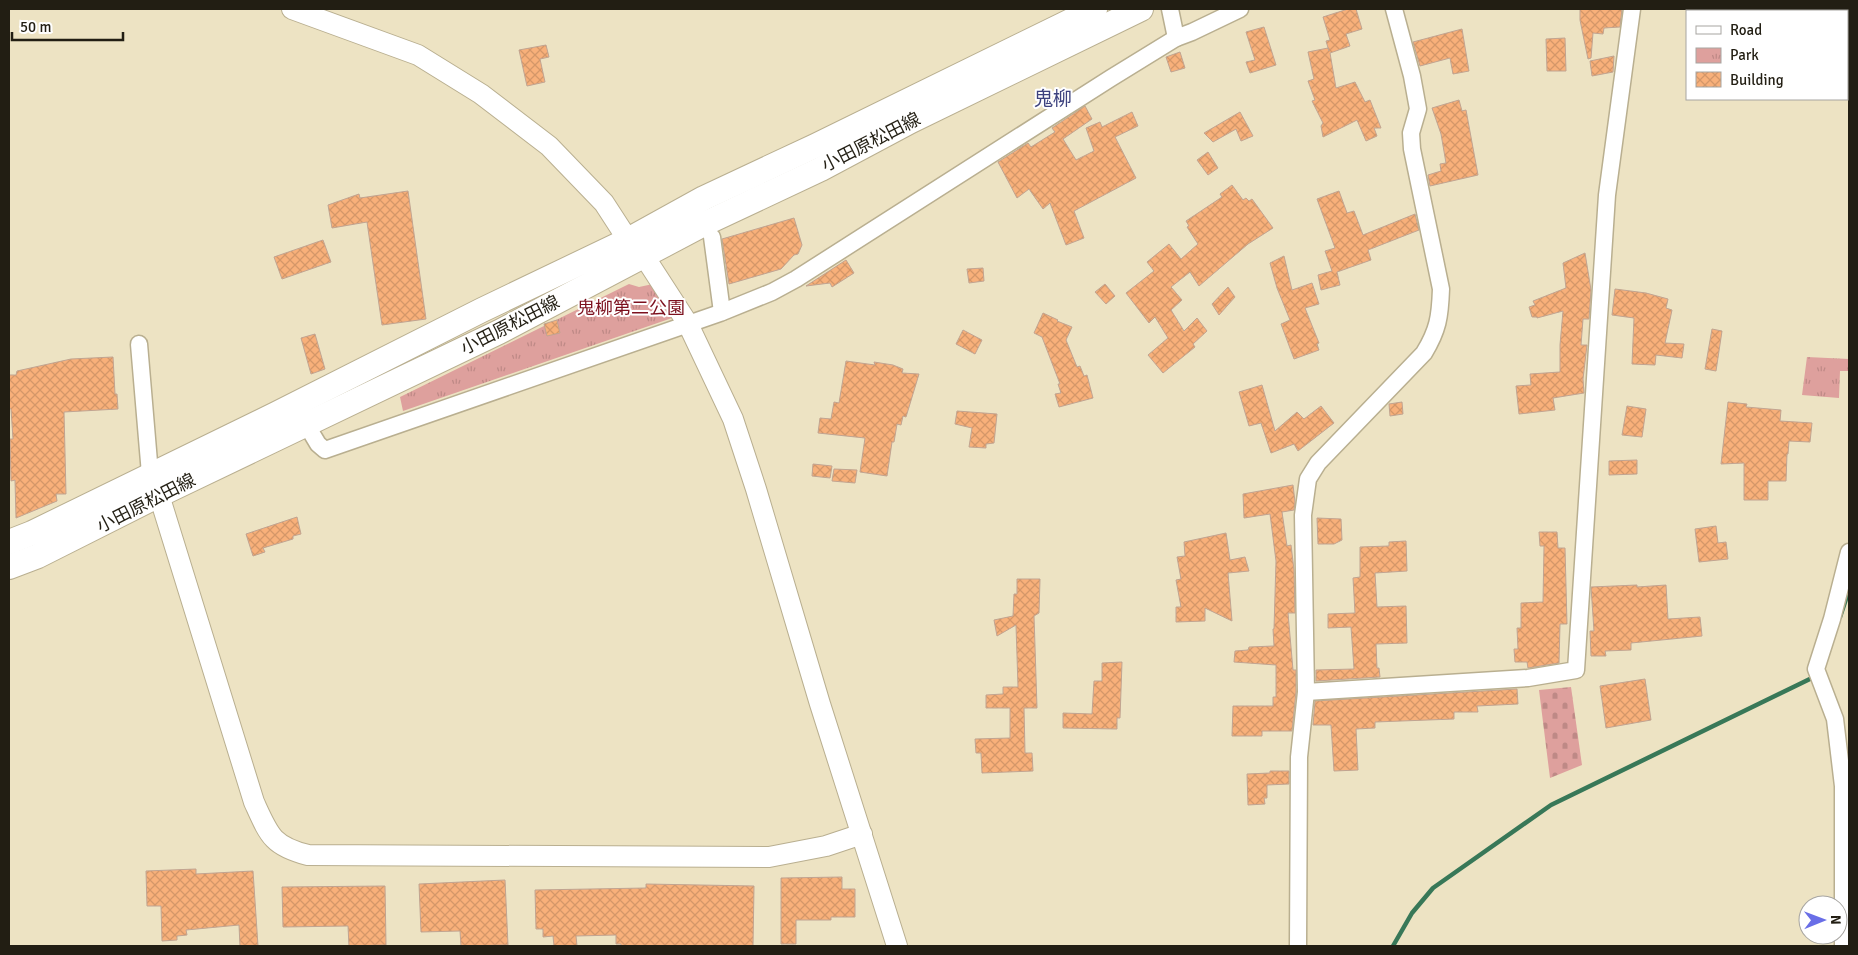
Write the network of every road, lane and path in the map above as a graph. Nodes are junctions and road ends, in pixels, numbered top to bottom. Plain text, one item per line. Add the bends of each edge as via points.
1 (292, 9) edge
2 (1096, 9) edge
3 (1142, 9) edge
4 (1170, 9) edge
5 (1240, 9) edge
6 (1394, 9) edge
7 (1632, 9) edge
8 (1176, 38) junction
9 (712, 237) dead end
10 (636, 248) junction
11 (722, 312) junction
12 (688, 324) junction
13 (139, 344) dead end
14 (306, 424) junction
15 (155, 485) junction
16 (9, 542) edge
17 (1849, 552) edge
18 (9, 567) edge
19 (1306, 692) junction
20 (862, 834) junction
21 (897, 946) edge
22 (1298, 946) edge
23 (1843, 946) edge

1 - 10 street via 418,55 481,94 549,146 604,204
2 - 10 main road, 小田原松田線 via 704,198
3 - 10 main road, 小田原松田線 via 821,169 704,224
4 - 8 street
5 - 8 street
6 - 19 street via 1418,109 1411,132 1412,149 1441,290 1440,311 1435,334 1424,353 1318,463 1308,479 1303,515
7 - 19 street via 1607,195 1576,670 1528,678
8 - 11 street via 796,279
9 - 11 street
10 - 12 street
10 - 14 main road, 小田原松田線 via 499,332
10 - 15 main road, 小田原松田線 via 482,310 276,414
11 - 12 street
12 - 14 street via 325,450
12 - 20 street via 733,418
13 - 15 street
14 - 15 main road, 小田原松田線
15 - 16 main road, 小田原松田線
15 - 18 main road, 小田原松田線 via 46,552
15 - 20 street via 254,802 272,837 291,851 308,855 769,857 826,846
17 - 23 street via 1816,669 1835,719 1843,786
19 - 22 street via 1299,757
20 - 21 street

